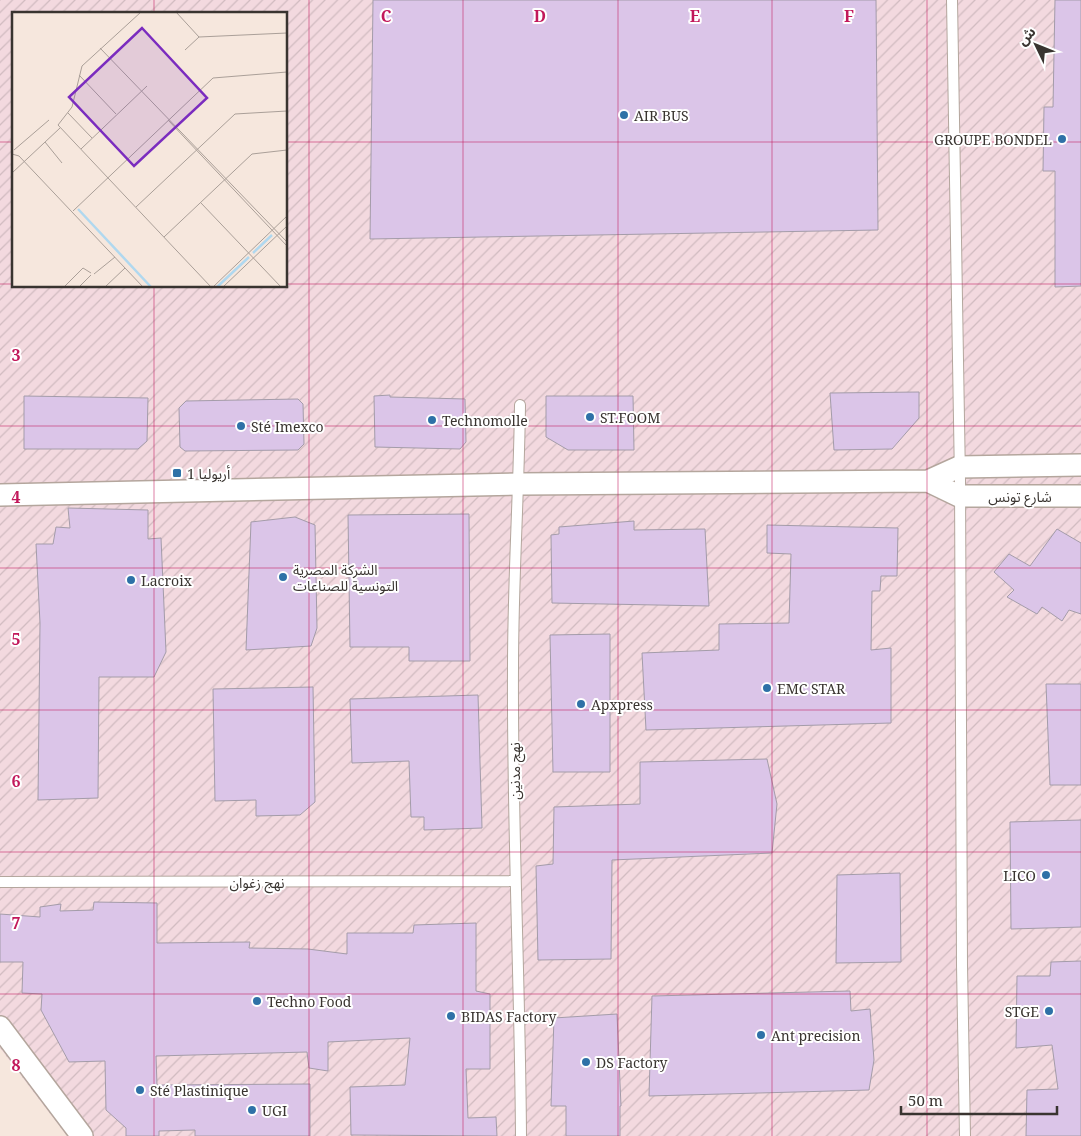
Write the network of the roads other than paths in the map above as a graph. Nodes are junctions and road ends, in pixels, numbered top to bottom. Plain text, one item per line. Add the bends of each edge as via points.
1 (952, 0) edge
2 (520, 405) dead end
3 (1081, 465) edge
4 (960, 467) junction
5 (928, 482) junction
6 (519, 484) junction
7 (0, 495) edge
8 (959, 496) junction
9 (1081, 496) edge
10 (515, 881) junction
11 (0, 882) edge
12 (0, 1027) edge
13 (82, 1136) edge
14 (521, 1136) edge
15 (965, 1136) edge

1 - 4 lane
2 - 6 lane, نهج مدنين
3 - 4 street
4 - 5 street
4 - 8 lane
5 - 6 street
5 - 8 street
6 - 7 street
6 - 10 lane, نهج مدنين via 513,665
8 - 9 street, شارع تونس
8 - 15 lane
10 - 11 lane, نهج زغوان
10 - 14 lane, نهج مدنين
12 - 13 street

